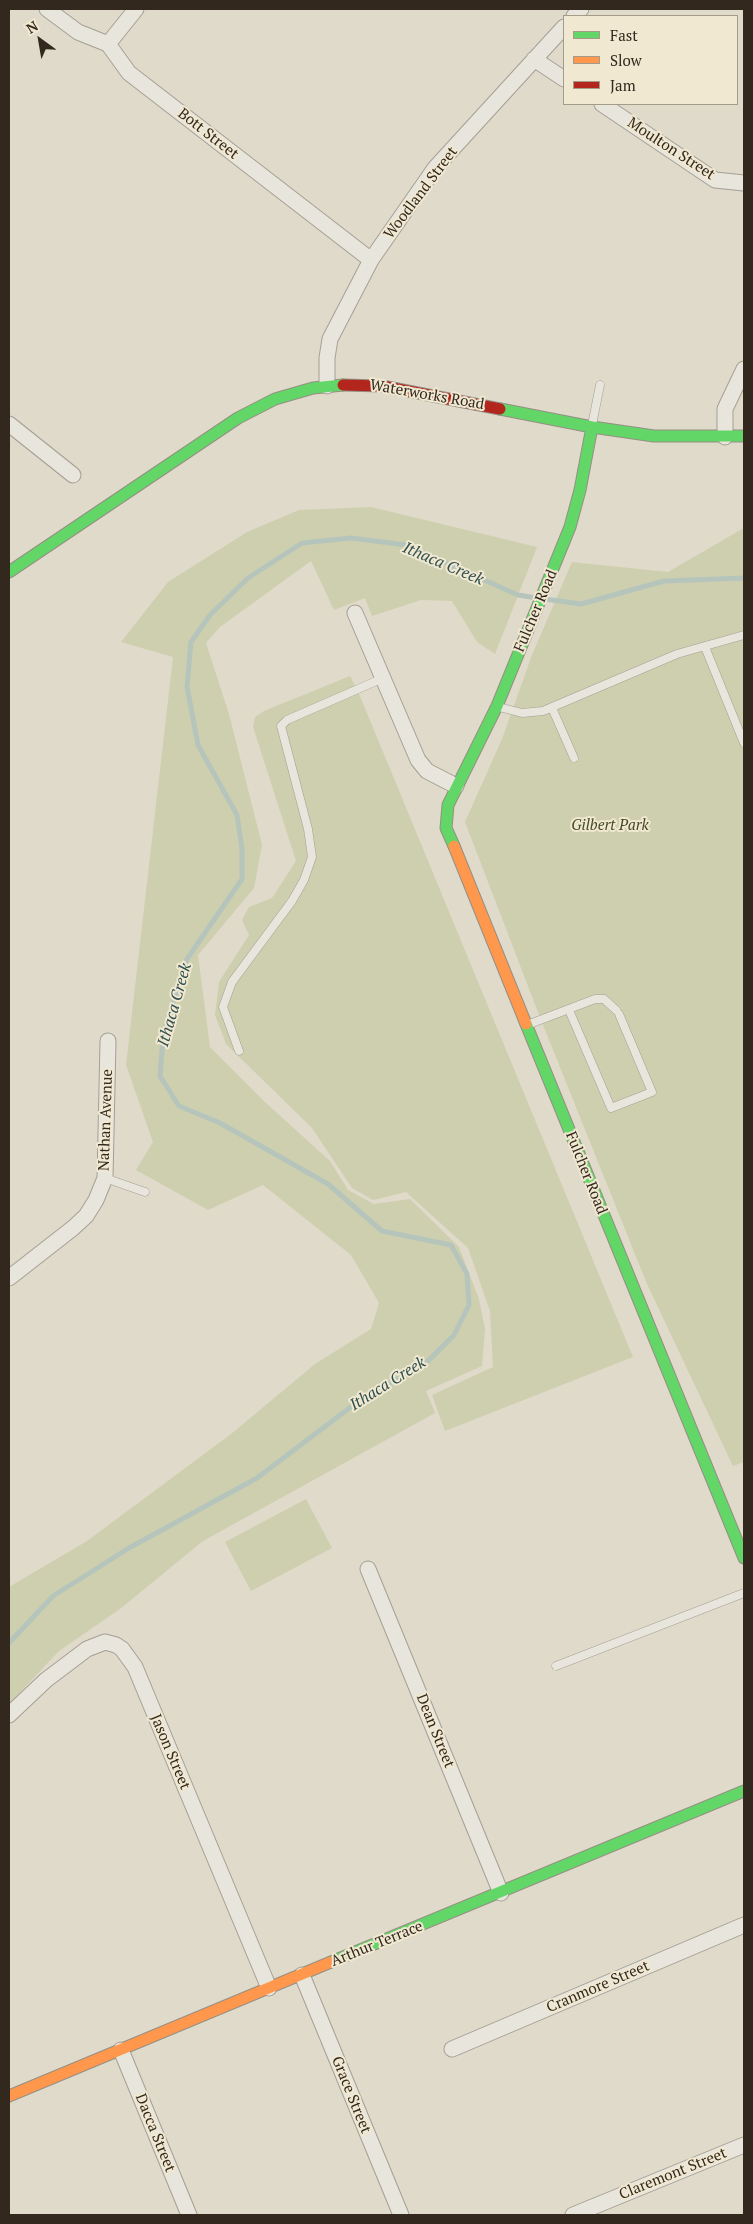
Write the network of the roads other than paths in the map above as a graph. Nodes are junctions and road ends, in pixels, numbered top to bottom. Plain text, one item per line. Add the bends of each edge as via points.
1 (47, 9) edge
2 (136, 9) edge
3 (563, 28) edge
4 (108, 44) junction
5 (534, 59) junction
6 (563, 78) edge
7 (603, 105) edge
8 (744, 183) edge
9 (372, 260) junction
10 (744, 368) edge
11 (600, 385) dead end
12 (327, 386) junction
13 (9, 424) edge
14 (592, 427) junction
15 (744, 436) edge
16 (725, 437) junction
17 (73, 475) dead end
18 (9, 572) edge
19 (355, 613) dead end
20 (744, 635) edge
21 (705, 647) junction
22 (381, 679) junction
23 (497, 706) junction
24 (552, 708) junction
25 (744, 743) edge
26 (574, 758) dead end
27 (456, 786) junction
28 (569, 1010) junction
29 (525, 1026) junction
30 (108, 1041) dead end
31 (239, 1051) dead end
32 (105, 1178) junction
33 (145, 1192) dead end
34 (9, 1278) edge
35 (744, 1558) edge
36 (368, 1569) dead end
37 (744, 1593) edge
38 (556, 1666) dead end
39 (9, 1715) edge
40 (743, 1794) edge
41 (501, 1893) junction
42 (744, 1925) edge
43 (302, 1975) junction
44 (269, 1988) junction
45 (452, 2049) dead end
46 (121, 2050) junction
47 (9, 2096) edge
48 (744, 2145) edge
49 (189, 2215) edge
50 (401, 2215) edge
51 (573, 2215) edge

1 - 4 street via 78,32
2 - 4 street
3 - 5 street, Woodland Street
4 - 9 street, Bott Street via 128,73
5 - 6 street
5 - 9 street, Woodland Street via 435,168
7 - 8 street, Moulton Street via 715,180
9 - 12 street, Woodland Street via 330,339
10 - 16 street via 724,409
11 - 14 lane
12 - 14 street, Waterworks Road via 382,386
12 - 18 street, Waterworks Road via 275,399 238,418
13 - 17 street
14 - 16 street, Waterworks Road via 654,436
14 - 23 street, Fulcher Road via 575,509
15 - 16 street, Waterworks Road
19 - 22 street
20 - 21 lane
21 - 24 lane via 676,654
21 - 25 lane
22 - 27 street via 422,766 434,776
22 - 31 lane via 287,720 281,726 308,829 312,857 292,901 232,982 223,1007
23 - 24 lane via 522,713
23 - 27 street, Fulcher Road
24 - 26 lane
27 - 29 street, Fulcher Road via 446,812 447,835
28 - 28 lane via 610,1108 652,1092 618,1012 607,1000 599,999
28 - 29 lane
29 - 35 street, Fulcher Road
30 - 32 street, Nathan Avenue
32 - 33 lane
32 - 34 street, Nathan Avenue via 86,1216
36 - 41 street, Dean Street
37 - 38 lane
39 - 44 street, Jason Street via 46,1680 94,1645 110,1643 122,1649 135,1668
40 - 41 street, Arthur Terrace
41 - 43 street, Arthur Terrace
42 - 45 street, Cranmore Street
43 - 44 street, Arthur Terrace
43 - 50 street, Grace Street
44 - 46 street, Arthur Terrace
46 - 47 street, Arthur Terrace
46 - 49 street, Dacca Street
48 - 51 street, Claremont Street

